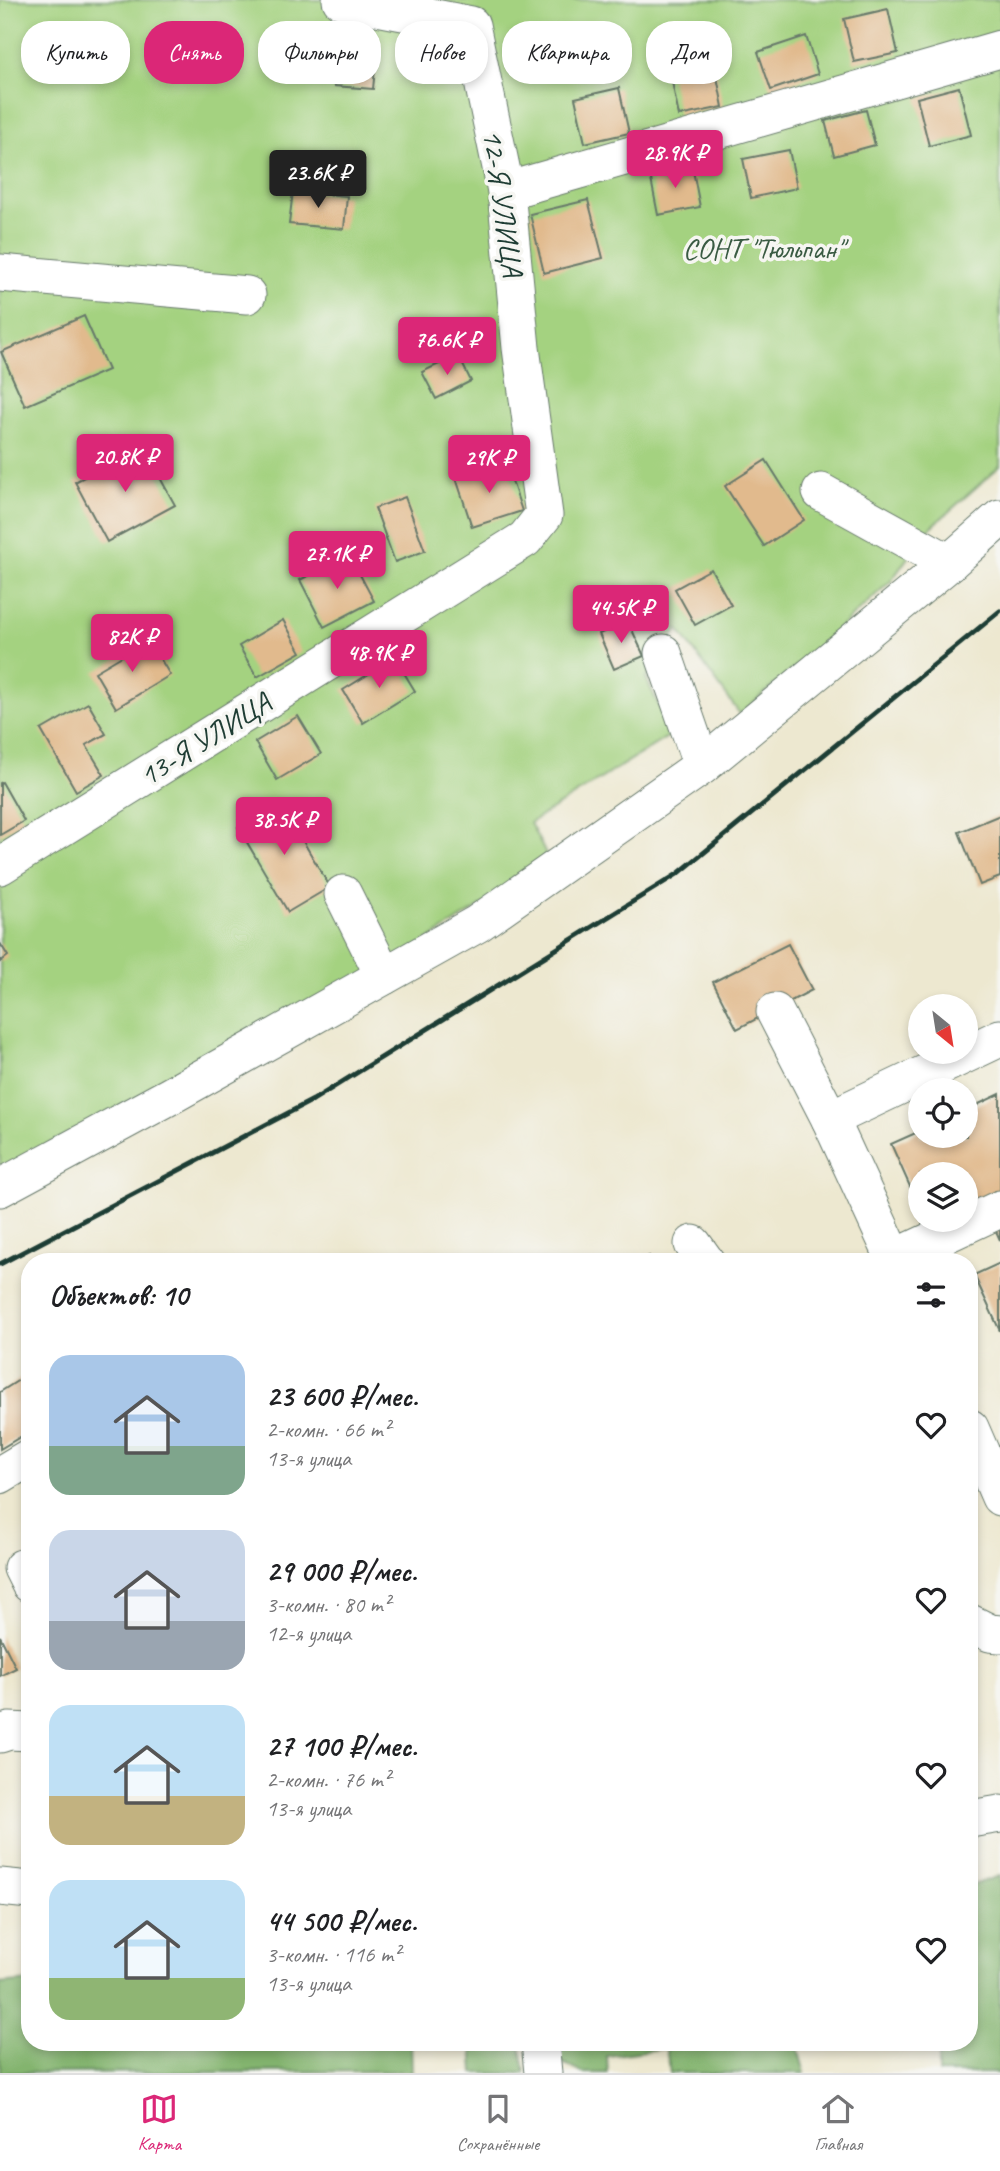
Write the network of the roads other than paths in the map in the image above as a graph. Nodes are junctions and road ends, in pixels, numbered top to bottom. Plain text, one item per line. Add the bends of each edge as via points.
1 (341, 0) edge
2 (1000, 50) edge
3 (506, 191) junction
4 (0, 273) edge
5 (247, 295) dead end
6 (821, 492) dead end
7 (544, 515) joint
8 (1000, 518) edge
9 (949, 563) junction
10 (663, 653) dead end
11 (702, 766) junction
12 (0, 866) edge
13 (343, 894) dead end
14 (384, 976) junction
15 (775, 1012) dead end
16 (1000, 1038) edge
17 (830, 1119) junction
18 (0, 1188) edge
19 (1000, 1209) edge
20 (892, 1253) edge
21 (909, 1253) edge
22 (978, 1446) edge
23 (21, 1462) edge
24 (0, 1475) edge
25 (1000, 1497) edge
26 (978, 1627) edge
27 (1000, 1634) edge
28 (21, 1732) edge
29 (0, 1734) edge
30 (1000, 1814) edge
31 (978, 1818) edge
32 (0, 1887) edge
33 (21, 1889) edge
34 (541, 2051) edge
35 (543, 2073) edge

1 - 3 street, 12-Я УЛИЦА via 471,25
2 - 3 street
3 - 7 street, 12-Я УЛИЦА
4 - 5 street
6 - 9 street
7 - 12 street, 13-Я УЛИЦА via 525,539
8 - 9 street
9 - 11 street
10 - 11 street
11 - 14 street via 477,924
13 - 14 street
14 - 18 street
15 - 17 street
16 - 17 street
17 - 20 street
19 - 21 street
22 - 25 street
23 - 24 street
26 - 27 street
28 - 29 street
30 - 31 street
32 - 33 street
34 - 35 street

